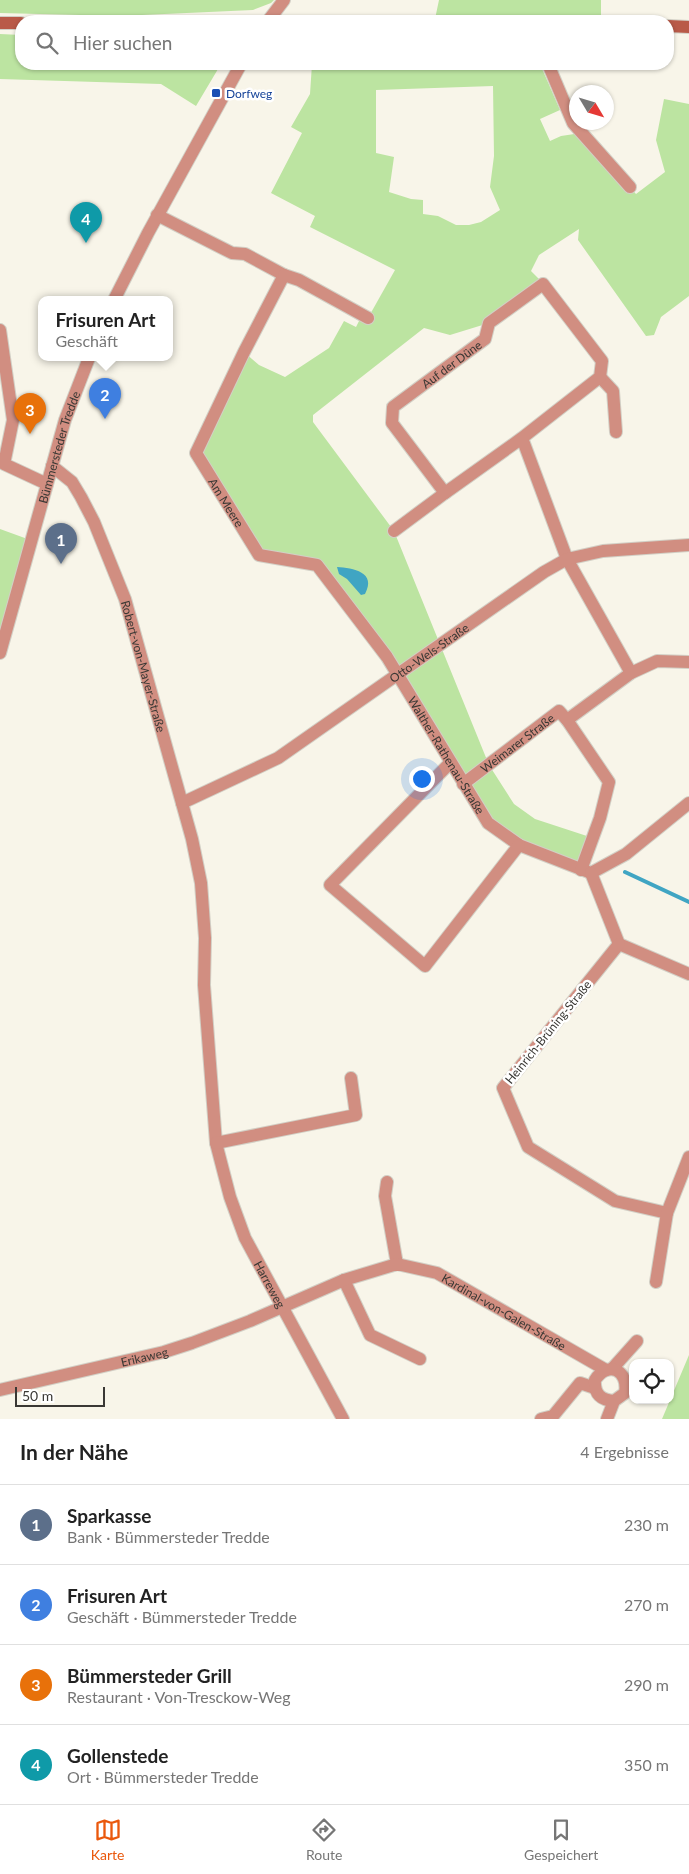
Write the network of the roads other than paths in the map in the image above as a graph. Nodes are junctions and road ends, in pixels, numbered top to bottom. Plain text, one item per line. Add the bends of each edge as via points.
1 (284, 0) edge
2 (273, 15) edge
3 (0, 23) edge
4 (15, 23) edge
5 (674, 26) edge
6 (689, 27) edge
7 (237, 70) edge
8 (551, 70) edge
9 (630, 187) dead end
10 (157, 215) junction
11 (284, 275) junction
12 (116, 296) edge
13 (368, 318) dead end
14 (0, 330) edge
15 (88, 361) edge
16 (600, 376) junction
17 (616, 432) dead end
18 (522, 438) junction
19 (52, 466) junction
20 (47, 484) junction
21 (445, 493) junction
22 (394, 531) dead end
23 (689, 545) edge
24 (567, 559) junction
25 (0, 653) edge
26 (689, 662) edge
27 (398, 674) junction
28 (631, 674) junction
29 (567, 720) junction
30 (450, 763) junction
31 (463, 784) junction
32 (182, 803) junction
33 (689, 803) edge
34 (519, 845) junction
35 (586, 871) junction
36 (201, 883) joint
37 (619, 944) junction
38 (689, 974) edge
39 (351, 1078) dead end
40 (216, 1143) junction
41 (689, 1157) edge
42 (387, 1182) dead end
43 (667, 1214) junction
44 (398, 1264) junction
45 (344, 1280) junction
46 (656, 1282) dead end
47 (283, 1306) junction
48 (637, 1341) dead end
49 (420, 1359) dead end
50 (609, 1370) junction
51 (595, 1388) junction
52 (0, 1390) edge
53 (614, 1401) junction
54 (343, 1419) edge
55 (541, 1419) edge
56 (607, 1419) edge

1 - 2 street
3 - 4 street
5 - 6 street
7 - 10 street
8 - 9 street via 573,123
10 - 11 street via 232,254 245,254
10 - 12 street
11 - 13 street
11 - 27 street, Am Meere via 196,453 259,555 317,565
14 - 20 street via 13,420 4,464
15 - 19 street, Bümmersteder Tredde via 65,420
16 - 17 street, Auf der Düne via 613,391
16 - 18 street
16 - 21 street, Auf der Düne via 602,362 543,284 489,323 485,339 393,407 392,422
18 - 21 street
18 - 24 street
19 - 20 street, Bümmersteder Tredde
19 - 32 street, Robert-von-Mayer-Straße via 72,482 112,565 125,599
20 - 25 street, Bümmersteder Tredde
21 - 22 street
23 - 24 street, Otto-Wels-Straße via 603,551
24 - 27 street, Otto-Wels-Straße
24 - 28 street
26 - 28 street, Weimarer Straße via 657,661
27 - 30 street, Walther-Rathenau-Straße
27 - 32 street, Otto-Wels-Straße via 278,758
28 - 29 street, Weimarer Straße
29 - 31 street, Weimarer Straße via 559,711
29 - 35 street, Weimarer Straße via 609,782
30 - 31 street, Walther-Rathenau-Straße
30 - 34 street via 330,885 425,966
31 - 34 street, Walther-Rathenau-Straße via 488,823
32 - 36 street, Robert-von-Mayer-Straße
33 - 35 street via 626,854
34 - 35 street, Walther-Rathenau-Straße
35 - 37 street
36 - 40 street, Harreweg via 204,984
37 - 38 street
37 - 43 street, Heinrich-Brüning-Straße via 503,1088 528,1147 615,1201
39 - 40 street via 356,1115
40 - 47 street, Harreweg via 244,1238
41 - 43 street
42 - 44 street via 385,1196
43 - 46 street
44 - 45 street, Kardinal-von-Galen-Straße
44 - 50 street, Kardinal-von-Galen-Straße via 437,1273
45 - 47 street, Kardinal-von-Galen-Straße
45 - 49 street via 370,1334
47 - 52 street, Erikaweg via 164,1352
47 - 54 street, Harreweg
48 - 50 street
50 - 51 street via 595,1380
50 - 53 street, Kardinal-von-Galen-Straße via 622,1373 627,1382 625,1393
51 - 53 street via 598,1396
51 - 55 street via 580,1383 553,1416
53 - 56 street, Kardinal-von-Galen-Straße

